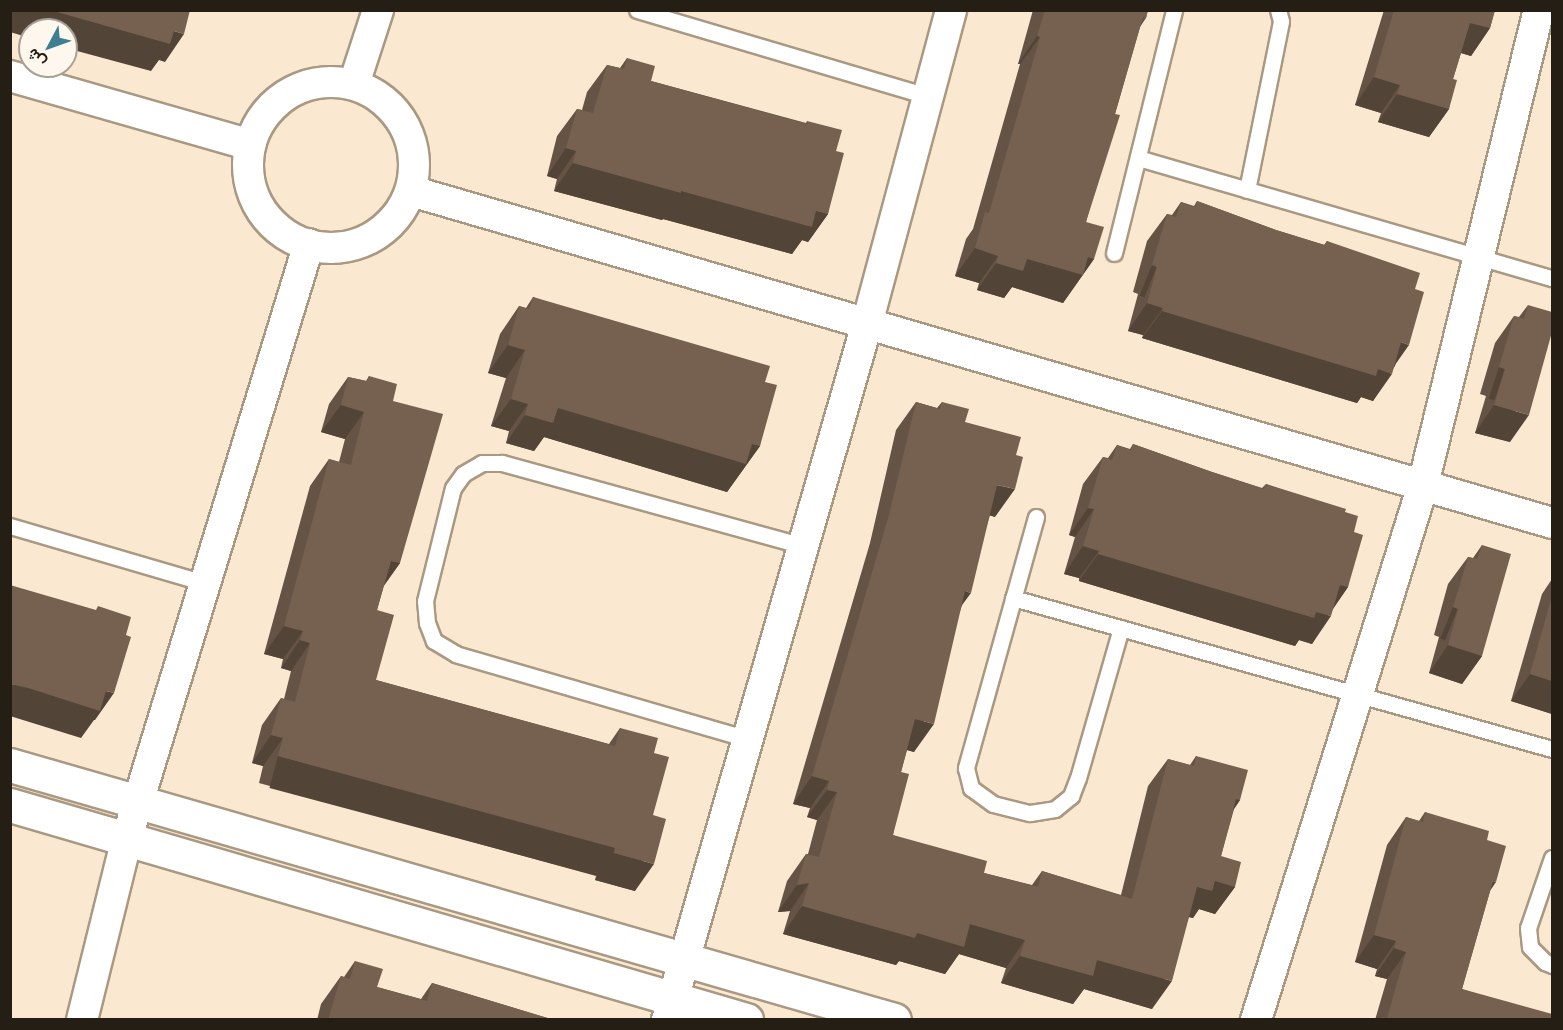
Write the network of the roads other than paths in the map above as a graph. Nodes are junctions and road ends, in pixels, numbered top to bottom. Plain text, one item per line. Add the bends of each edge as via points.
1 (378, 10) edge
2 (638, 10) edge
3 (951, 10) edge
4 (1174, 10) edge
5 (1278, 10) edge
6 (1539, 10) edge
7 (10, 76) edge
8 (354, 84) junction
9 (928, 96) junction
10 (250, 145) junction
11 (1138, 158) junction
12 (1247, 190) junction
13 (411, 192) junction
14 (309, 244) junction
15 (1114, 253) dead end
16 (1479, 257) junction
17 (1552, 278) edge
18 (867, 324) junction
19 (1423, 485) junction
20 (1036, 517) dead end
21 (1552, 523) edge
22 (10, 526) edge
23 (803, 546) junction
24 (205, 583) junction
25 (1013, 598) junction
26 (1121, 628) junction
27 (1358, 693) junction
28 (748, 739) junction
29 (1552, 749) edge
30 (10, 765) edge
31 (139, 801) junction
32 (10, 805) edge
33 (127, 838) junction
34 (1552, 858) edge
35 (684, 958) junction
36 (1552, 965) edge
37 (670, 1009) edge
38 (82, 1020) edge
39 (746, 1020) edge
40 (894, 1020) edge
41 (1256, 1020) edge

1 - 8 street
2 - 9 lane
3 - 9 street
4 - 11 lane
5 - 12 lane via 1281,21
6 - 16 street
7 - 10 street
8 - 10 street via 328,81 301,86 278,100 260,120
8 - 13 street via 379,96 398,115 415,165
9 - 18 street
10 - 14 street via 247,173 255,200 272,224 294,240
11 - 12 lane
11 - 15 lane
12 - 16 lane
13 - 14 street via 398,217 376,236 350,246 322,248
13 - 18 street
14 - 24 street
16 - 17 lane
16 - 19 street
18 - 19 street
18 - 23 street
19 - 21 street
19 - 27 street
20 - 25 lane
22 - 24 lane
23 - 28 street
23 - 28 lane via 502,463 482,463 463,474 453,488 425,601 434,642 456,654
24 - 31 street
25 - 26 lane
25 - 26 lane via 966,768 972,788 993,804 1030,813 1055,809 1071,796
26 - 27 lane
27 - 29 lane
27 - 41 street
28 - 35 street
30 - 31 street
31 - 33 street
31 - 35 street
32 - 33 street
33 - 37 street
33 - 38 street
34 - 36 lane via 1528,928 1530,947
35 - 37 street
35 - 40 street
37 - 39 street

